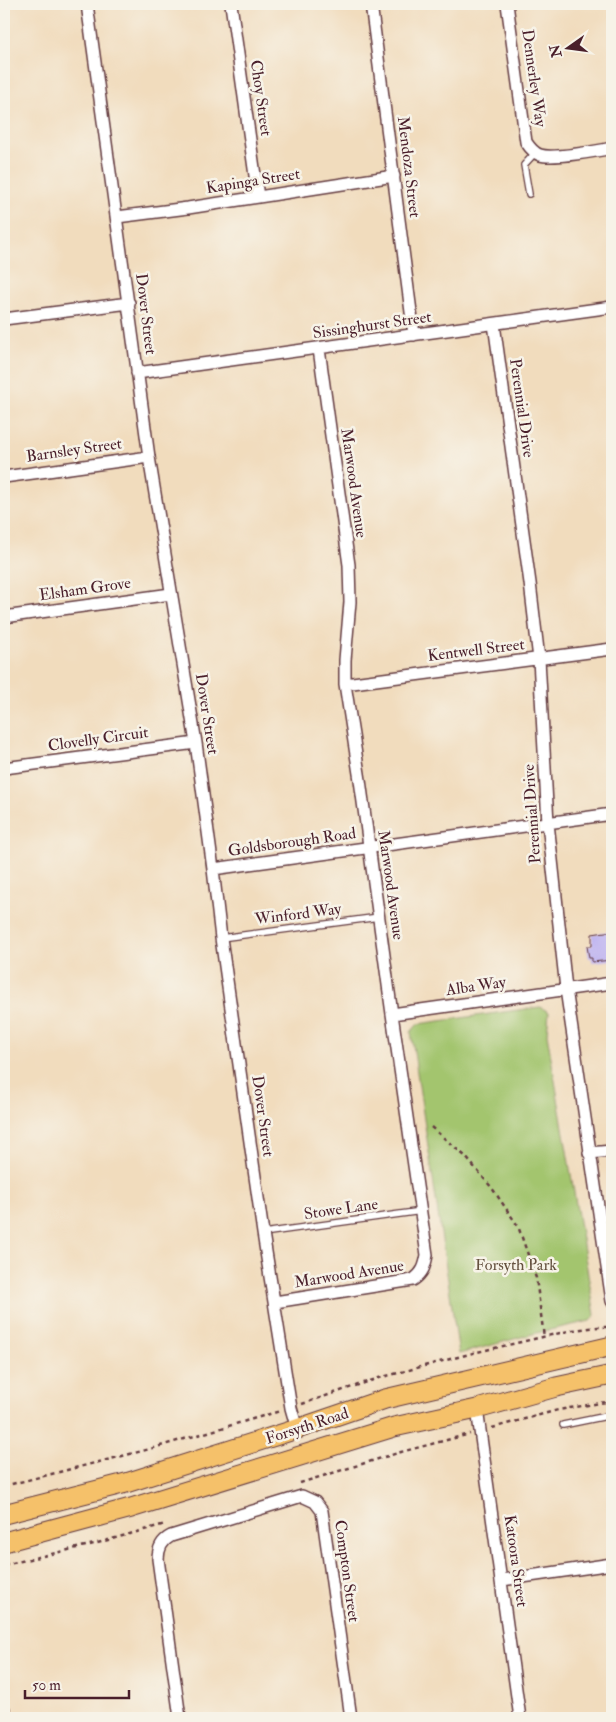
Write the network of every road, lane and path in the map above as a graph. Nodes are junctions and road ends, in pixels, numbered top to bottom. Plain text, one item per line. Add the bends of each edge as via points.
1 (87, 4) edge
2 (231, 4) edge
3 (371, 4) edge
4 (507, 4) edge
5 (612, 148) edge
6 (535, 153) junction
7 (394, 176) junction
8 (529, 194) dead end
9 (258, 197) junction
10 (117, 217) junction
11 (129, 303) junction
12 (612, 307) edge
13 (4, 319) edge
14 (494, 324) junction
15 (414, 335) junction
16 (319, 349) junction
17 (137, 373) junction
18 (149, 456) junction
19 (4, 477) edge
20 (172, 594) junction
21 (4, 617) edge
22 (612, 649) edge
23 (539, 659) junction
24 (345, 684) junction
25 (196, 743) junction
26 (4, 768) edge
27 (612, 814) edge
28 (548, 823) junction
29 (369, 848) junction
30 (214, 869) junction
31 (379, 917) junction
32 (221, 938) junction
33 (612, 983) edge
34 (566, 989) junction
35 (392, 1014) junction
36 (431, 1127) dead end
37 (612, 1151) edge
38 (589, 1152) junction
39 (422, 1211) junction
40 (263, 1233) junction
41 (612, 1301) edge
42 (274, 1302) junction
43 (612, 1327) edge
44 (544, 1337) junction
45 (612, 1346) edge
46 (612, 1375) edge
47 (612, 1401) edge
48 (291, 1408) junction
49 (477, 1409) junction
50 (612, 1415) edge
51 (563, 1425) dead end
52 (297, 1429) junction
53 (481, 1431) junction
54 (304, 1455) junction
55 (294, 1485) dead end
56 (4, 1486) edge
57 (4, 1514) edge
58 (166, 1524) dead end
59 (4, 1542) edge
60 (612, 1564) edge
61 (4, 1565) edge
62 (502, 1580) junction
63 (4, 1710) edge
64 (5, 1718) edge
65 (180, 1718) edge
66 (352, 1718) edge
67 (520, 1718) edge

1 - 10 street, Dover Street
2 - 9 street, Choy Street
3 - 7 street, Mendoza Street
4 - 6 street, Dennerley Way via 526,142
5 - 6 street via 547,157
6 - 8 lane via 524,165
7 - 9 street, Kapinga Street
7 - 15 street, Mendoza Street
9 - 10 street, Kapinga Street
10 - 11 street, Dover Street
11 - 13 street
11 - 17 street, Dover Street
12 - 14 street, Sissinghurst Street
14 - 15 street, Sissinghurst Street
14 - 23 street, Perennial Drive
15 - 16 street, Sissinghurst Street
16 - 17 street, Sissinghurst Street
16 - 24 street, Marwood Avenue via 349,565
17 - 18 street, Dover Street
18 - 19 street, Barnsley Street
18 - 20 street, Dover Street
20 - 21 street, Elsham Grove
20 - 25 street, Dover Street
22 - 23 street, Kentwell Street
23 - 24 street, Kentwell Street
23 - 28 street, Perennial Drive
24 - 29 street, Marwood Avenue
25 - 26 street, Clovelly Circuit
25 - 30 street, Dover Street
27 - 28 street, Goldsborough Road
28 - 29 street, Goldsborough Road
28 - 34 street, Perennial Drive
29 - 30 street, Goldsborough Road
29 - 31 street, Marwood Avenue
30 - 32 street, Dover Street
31 - 32 lane, Winford Way
31 - 35 street, Marwood Avenue
32 - 40 street, Dover Street
33 - 34 street, Alba Way
34 - 35 street, Alba Way
34 - 38 street, Perennial Drive
35 - 39 street, Marwood Avenue
36 - 44 path via 465,1156 518,1226 536,1278
37 - 38 street
38 - 41 street, Perennial Drive
39 - 40 lane, Stowe Lane
39 - 42 street, Marwood Avenue via 427,1255 421,1274 413,1280
40 - 42 street, Dover Street
42 - 48 street, Dover Street
43 - 44 path via 598,1326
44 - 48 path via 379,1378
45 - 52 highway, Forsyth Road via 385,1399
46 - 49 highway, Forsyth Road
47 - 53 path via 558,1410
48 - 52 street, Dover Street
48 - 56 path via 150,1449
49 - 53 street, Katoora Street
49 - 54 highway, Forsyth Road via 394,1427
50 - 51 lane
52 - 54 highway
52 - 57 highway, Forsyth Road via 126,1483
53 - 55 path
53 - 62 street, Katoora Street
54 - 59 highway, Forsyth Road via 131,1508
58 - 61 path
60 - 62 street
62 - 67 street, Katoora Street
63 - 64 street
65 - 66 street, Compton Street via 159,1548 171,1536 302,1496 315,1502 322,1511

